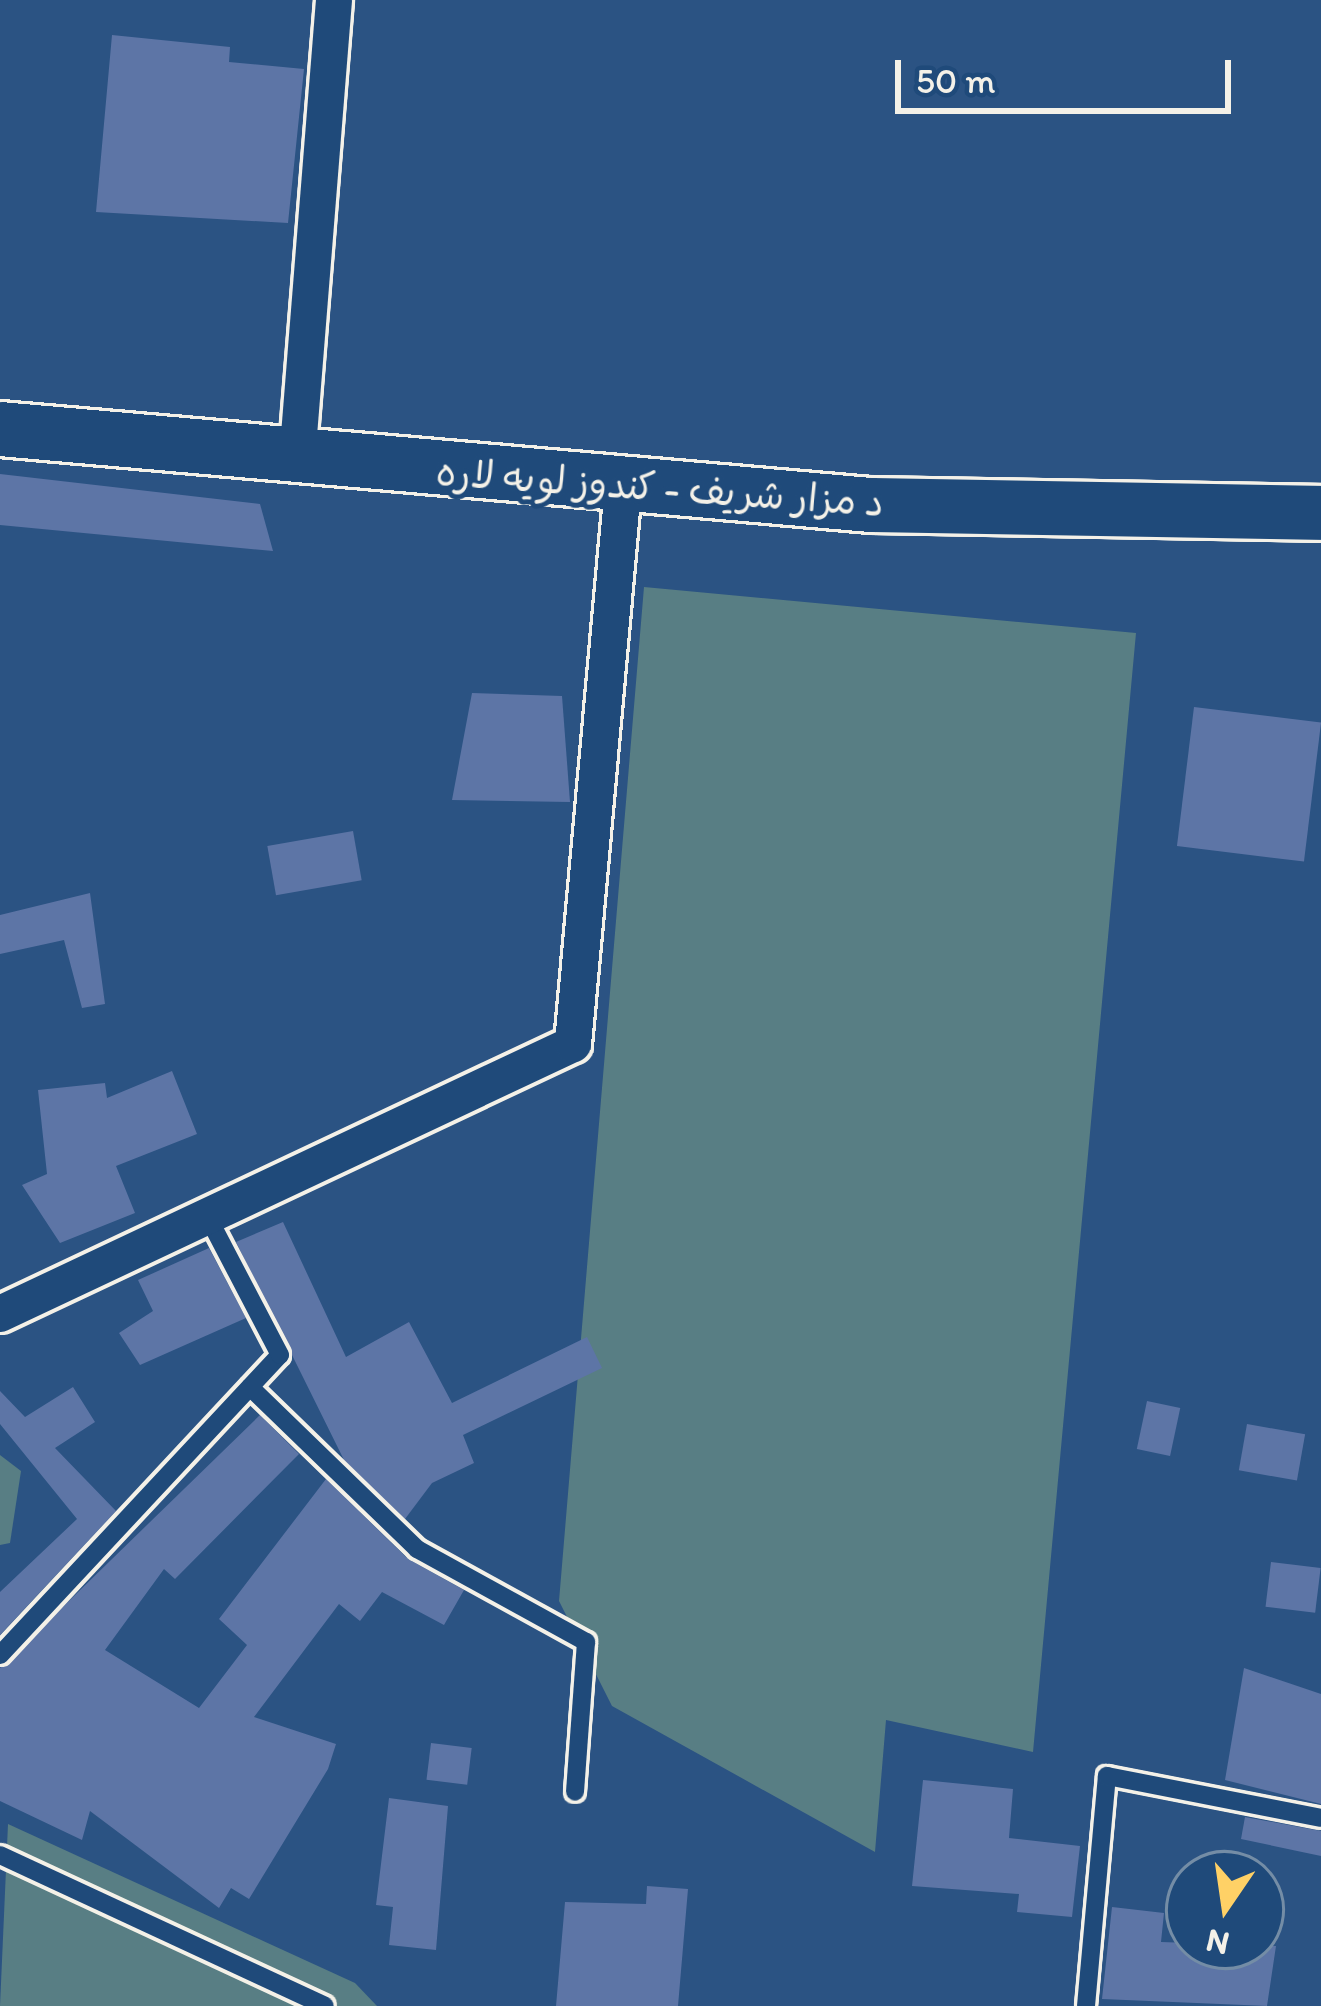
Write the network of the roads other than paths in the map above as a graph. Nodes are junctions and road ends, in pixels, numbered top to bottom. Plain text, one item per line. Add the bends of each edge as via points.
1 (334, 0) edge
2 (0, 429) edge
3 (297, 460) junction
4 (622, 487) junction
5 (1321, 513) edge
6 (209, 1219) junction
7 (0, 1314) edge
8 (250, 1387) junction
9 (0, 1655) edge
10 (575, 1792) dead end
11 (1321, 1818) edge
12 (0, 1855) edge
13 (325, 2006) edge
14 (1086, 2006) edge

1 - 3 street
2 - 3 main road, د مزار شریف - کندوز لویه لاره
3 - 4 main road, د مزار شریف - کندوز لویه لاره
4 - 5 main road, د مزار شریف - کندوز لویه لاره via 871,505
4 - 6 street via 573,1044
6 - 7 street
6 - 8 lane via 280,1355
8 - 9 lane
8 - 10 lane via 417,1549 586,1642
11 - 14 lane via 1107,1776
12 - 13 lane

